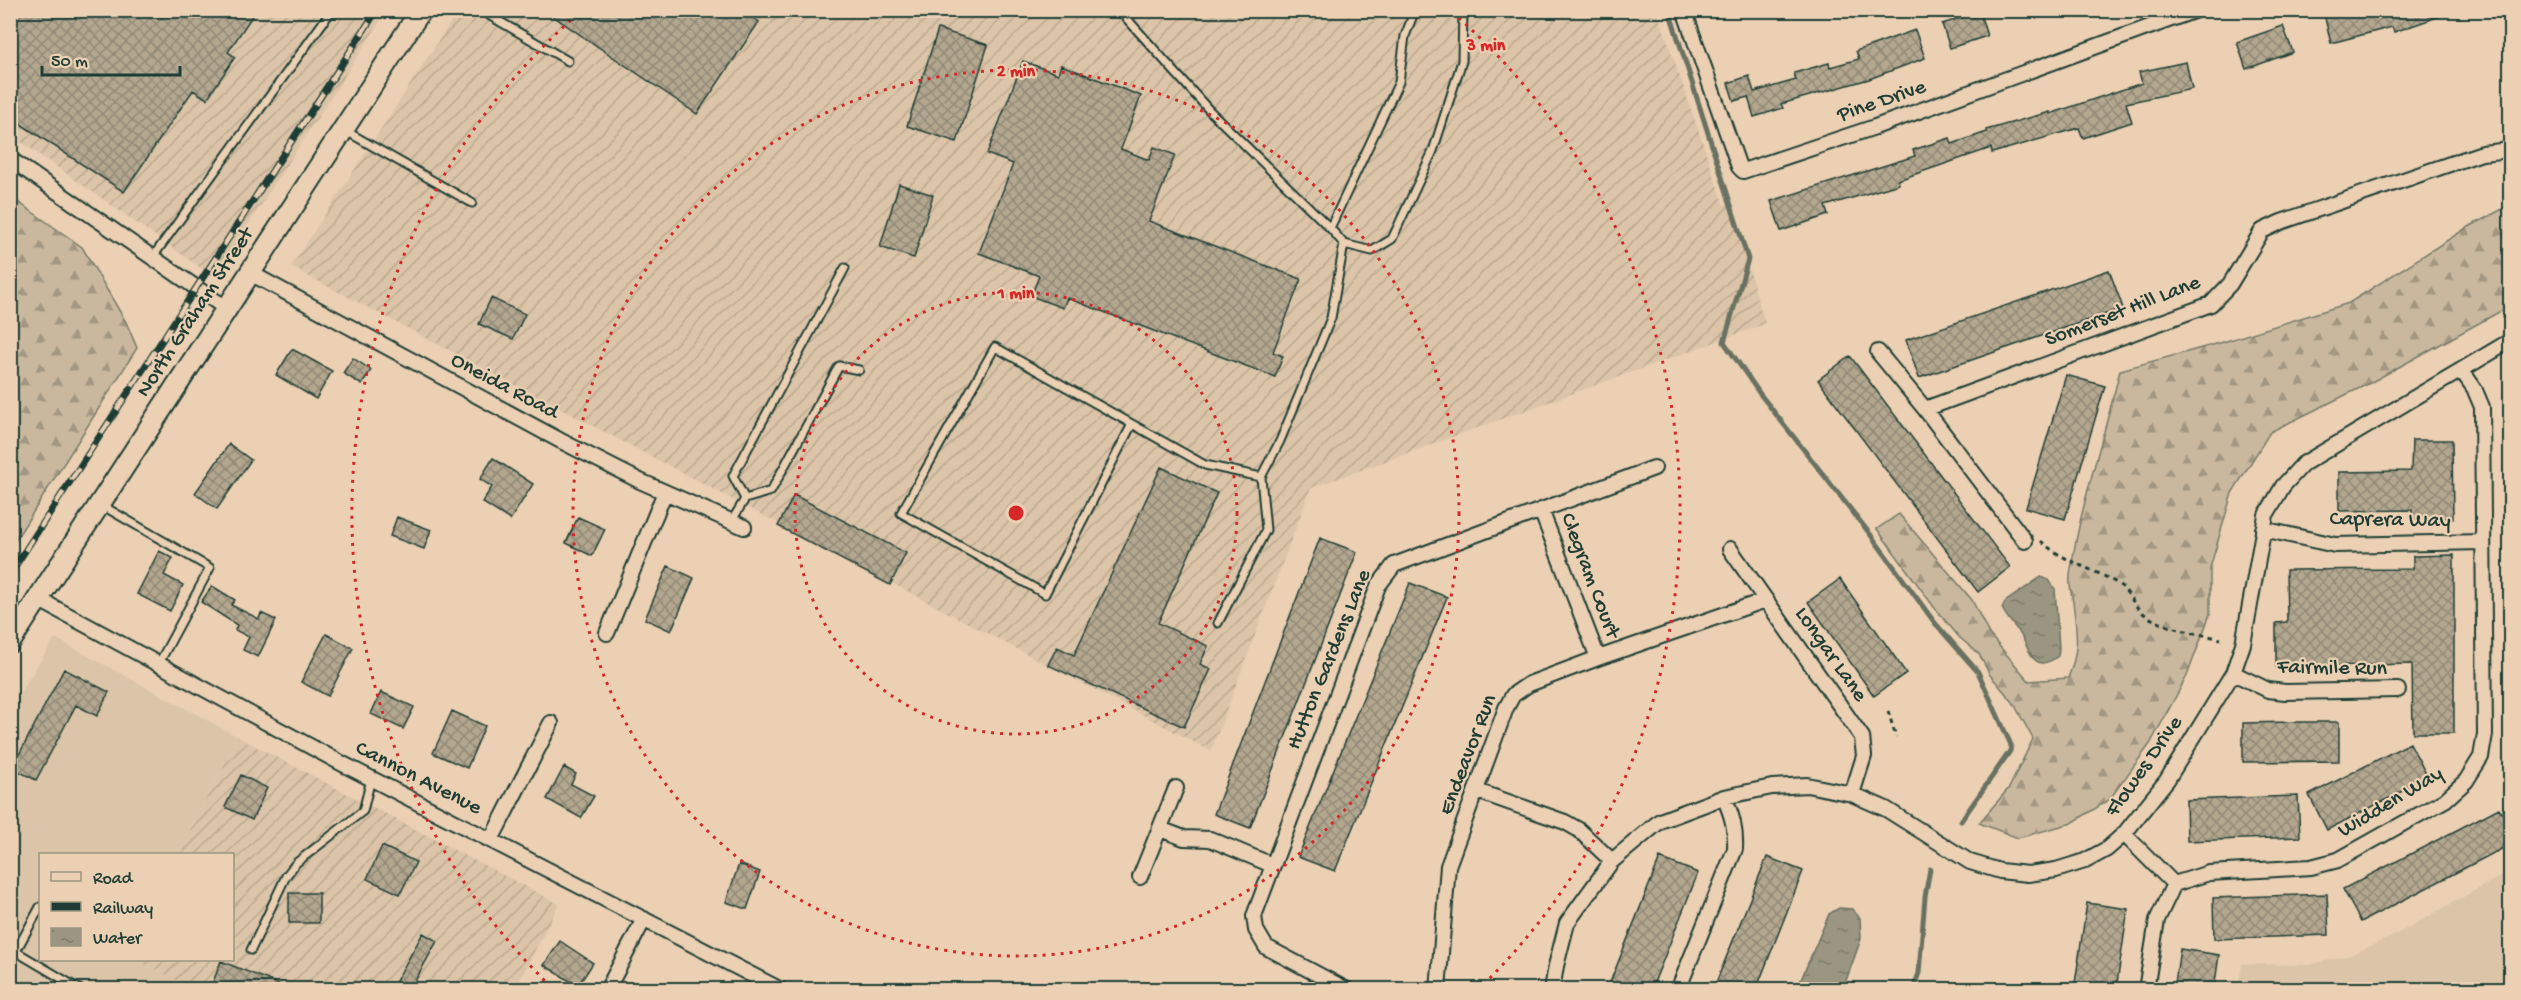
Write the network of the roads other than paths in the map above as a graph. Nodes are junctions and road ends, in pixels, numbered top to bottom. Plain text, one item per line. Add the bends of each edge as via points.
1 (332, 10) edge
2 (421, 10) edge
3 (480, 10) edge
4 (1119, 10) edge
5 (1416, 10) edge
6 (1463, 10) edge
7 (1684, 10) edge
8 (2196, 10) edge
9 (568, 61) dead end
10 (344, 129) junction
11 (2511, 150) edge
12 (10, 159) edge
13 (472, 203) dead end
14 (1330, 228) junction
15 (1344, 244) junction
16 (152, 258) junction
17 (845, 268) dead end
18 (250, 273) junction
19 (227, 309) junction
20 (2511, 342) edge
21 (1878, 352) dead end
22 (859, 370) dead end
23 (2462, 370) junction
24 (1925, 409) junction
25 (1132, 424) junction
26 (1654, 468) dead end
27 (1261, 477) junction
28 (665, 492) junction
29 (745, 499) junction
30 (100, 504) junction
31 (1541, 510) junction
32 (738, 524) joint
33 (2263, 529) junction
34 (2025, 541) dead end
35 (2483, 543) junction
36 (1730, 549) dead end
37 (38, 599) junction
38 (1766, 600) junction
39 (1218, 623) dead end
40 (607, 633) dead end
41 (10, 642) edge
42 (1598, 658) junction
43 (158, 665) junction
44 (2233, 673) junction
45 (2398, 690) dead end
46 (551, 723) dead end
47 (372, 778) junction
48 (1176, 788) dead end
49 (1477, 791) junction
50 (1852, 794) junction
51 (1724, 797) junction
52 (1160, 829) junction
53 (2124, 834) junction
54 (491, 840) junction
55 (1612, 861) junction
56 (1272, 865) junction
57 (1140, 878) dead end
58 (2174, 884) junction
59 (39, 909) edge
60 (644, 919) junction
61 (13, 950) edge
62 (251, 950) dead end
63 (81, 990) edge
64 (607, 990) edge
65 (782, 990) edge
66 (1347, 990) edge
67 (1438, 990) edge
68 (1552, 990) edge
69 (1678, 990) edge
70 (2146, 990) edge

1 - 16 lane
2 - 10 main road, North Graham Street
3 - 9 lane
4 - 14 lane via 1209,110
5 - 14 lane via 1405,36 1399,82
6 - 15 lane via 1462,61 1433,151 1392,238 1372,250
7 - 8 street, Pine Drive via 1743,171
10 - 13 lane
10 - 18 main road, North Graham Street
11 - 24 street, Somerset Hill Lane via 2482,153 2271,226 2262,231 2230,284 2211,304
12 - 16 street
14 - 15 lane
15 - 27 lane via 1331,318
16 - 19 street
17 - 29 lane via 733,476
18 - 19 main road, North Graham Street
18 - 28 street, Oneida Road via 540,430
19 - 30 main road, North Graham Street
20 - 23 street, Flowes Drive
21 - 24 street
22 - 29 lane via 839,366 771,491
23 - 33 street, Flowes Drive via 2303,464 2283,486 2266,514
23 - 35 street, Widden Way via 2482,407
24 - 34 street
25 - 25 lane via 1045,594 902,513 995,347
25 - 27 lane via 1205,465
26 - 31 street, Hutton Gardens Lane
27 - 39 lane via 1266,530
28 - 32 street, Oneida Road
28 - 40 street
29 - 32 lane
30 - 37 main road, North Graham Street
30 - 43 lane via 210,568
31 - 42 street, Clegram Court
31 - 56 street, Hutton Gardens Lane via 1394,565 1386,574 1378,586
33 - 35 street, Caprera Way via 2335,545
33 - 44 street, Flowes Drive via 2243,644
35 - 58 street, Widden Way via 2485,734 2481,757 2466,781 2445,800 2338,860 2311,867 2209,873
36 - 38 street, Longar Lane
37 - 41 main road, North Graham Street
37 - 43 street, Cannon Avenue
38 - 42 street, Endeavor Run
38 - 50 street, Longar Lane via 1862,737 1864,756
42 - 49 street, Endeavor Run via 1529,684 1513,695
43 - 47 street, Cannon Avenue
44 - 45 street, Fairmile Run via 2268,690 2285,692
44 - 53 street, Flowes Drive via 2167,780
46 - 54 street
47 - 54 street, Cannon Avenue
47 - 62 lane via 363,811 296,863 286,876
48 - 52 street
49 - 55 street via 1565,822 1580,830
49 - 67 street, Endeavor Run via 1448,866
50 - 51 street, Flowes Drive via 1807,785 1772,787
50 - 53 street, Flowes Drive via 1886,809 1970,861 2000,871 2028,874 2056,870 2099,853
51 - 55 street, Flowes Drive via 1660,821
51 - 69 street via 1736,832 1735,849
52 - 56 street via 1184,838 1210,839
52 - 57 street
53 - 58 street
54 - 60 street, Cannon Avenue
55 - 68 street, Flowes Drive via 1567,923
56 - 66 street, Hutton Gardens Lane via 1254,916 1256,930 1266,947
58 - 70 street via 2157,920
59 - 61 lane
60 - 64 street
60 - 65 street, Cannon Avenue
61 - 63 lane

